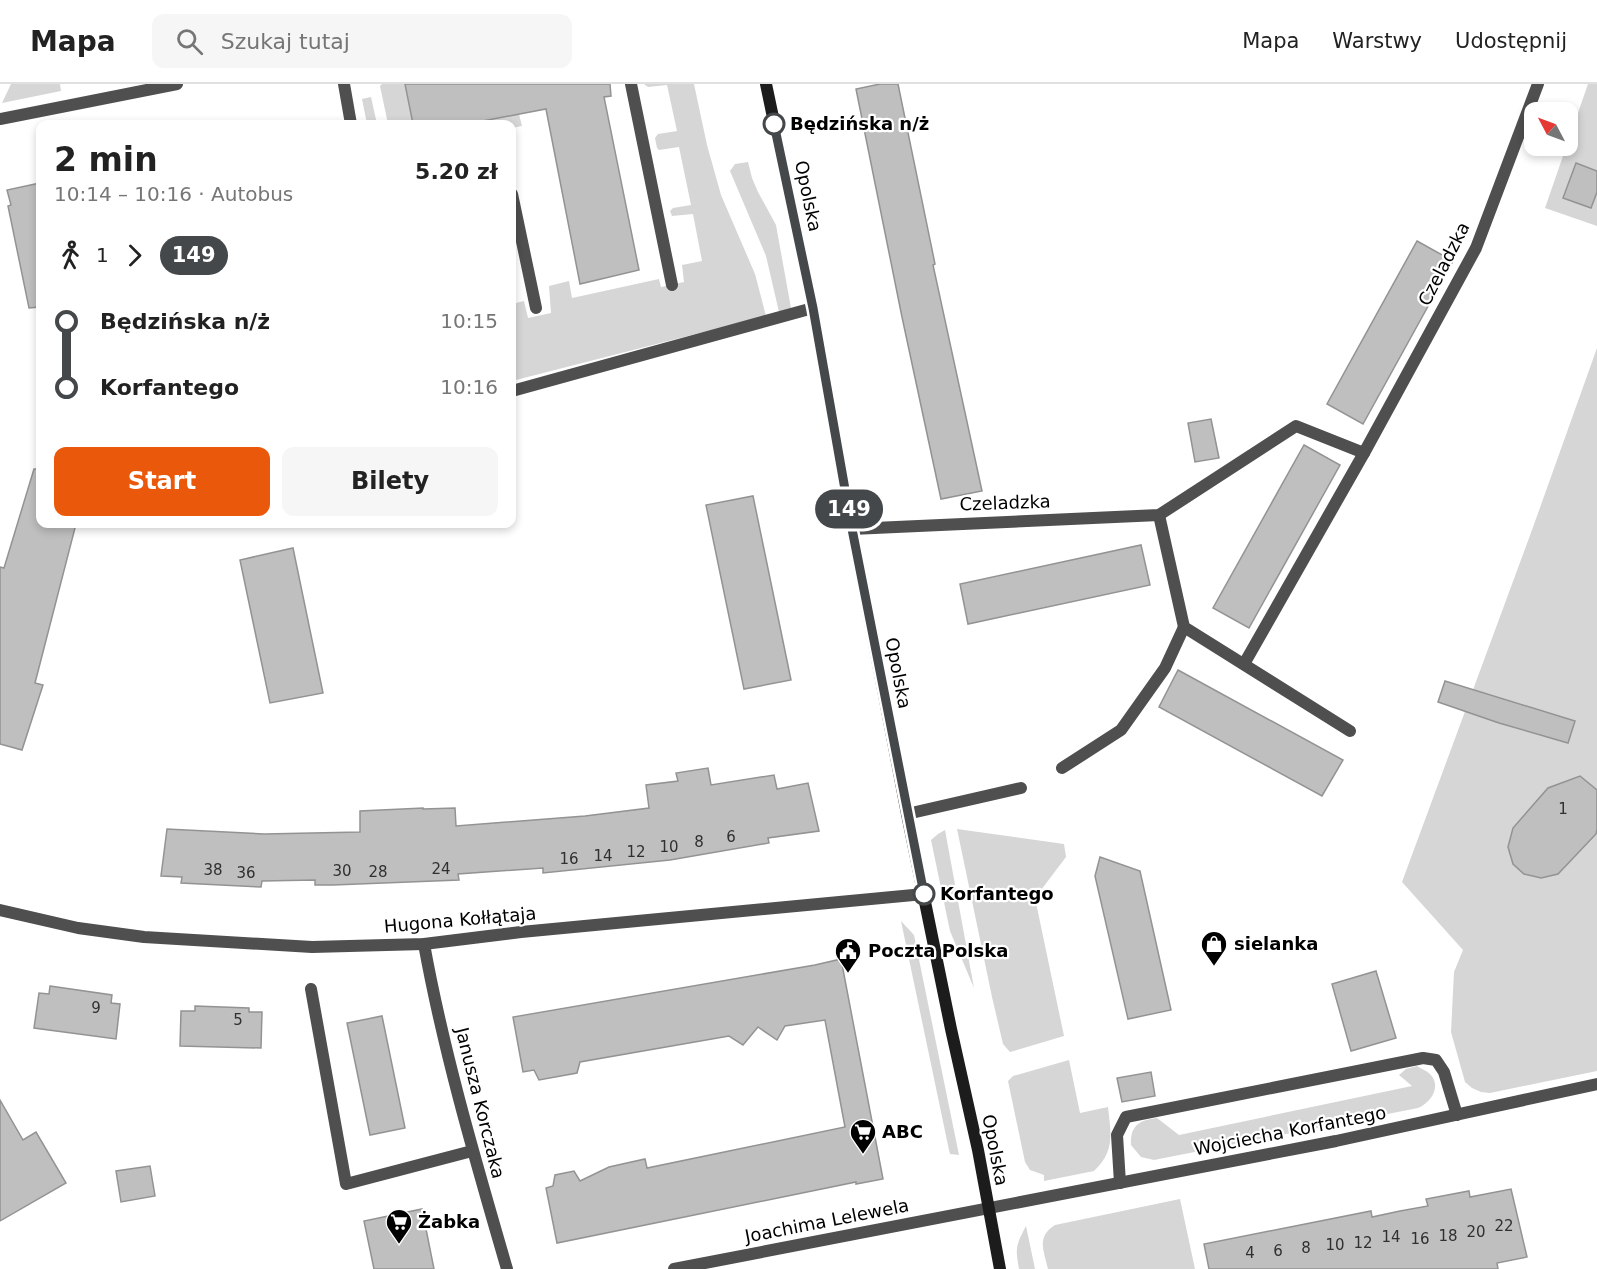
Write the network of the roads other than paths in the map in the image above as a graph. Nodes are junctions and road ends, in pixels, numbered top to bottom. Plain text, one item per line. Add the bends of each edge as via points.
1 (177, 84) edge
2 (344, 84) edge
3 (631, 84) edge
4 (766, 84) edge
5 (1538, 84) edge
6 (0, 119) edge
7 (350, 120) edge
8 (516, 213) edge
9 (672, 285) dead end
10 (536, 308) dead end
11 (813, 308) junction
12 (516, 390) edge
13 (1364, 453) junction
14 (1159, 515) junction
15 (852, 529) junction
16 (1184, 627) junction
17 (1244, 664) junction
18 (1350, 731) dead end
19 (1062, 768) dead end
20 (1021, 788) dead end
21 (907, 814) junction
22 (924, 894) junction
23 (0, 910) edge
24 (424, 944) junction
25 (311, 989) dead end
26 (1597, 1084) edge
27 (1457, 1115) junction
28 (472, 1151) junction
29 (1120, 1183) junction
30 (988, 1208) junction
31 (507, 1269) edge
32 (674, 1269) edge
33 (1000, 1269) edge

1 - 6 street
2 - 7 street
3 - 9 street
4 - 11 street, Opolska
5 - 13 street, Czeladzka via 1476,248
8 - 10 street
11 - 12 street
11 - 15 street, Opolska
13 - 14 street via 1296,426
13 - 17 street, Czeladzka
14 - 15 street, Czeladzka
14 - 16 street
15 - 21 street, Opolska
16 - 17 street
16 - 19 street via 1166,668 1122,730
17 - 18 street
20 - 21 street
21 - 22 street, Opolska
22 - 24 street, Hugona Kołłątaja
22 - 30 street, Opolska
23 - 24 street, Hugona Kołłątaja via 78,928 155,938 312,947
24 - 28 street, Janusza Korczaka
25 - 28 street via 346,1184
26 - 27 street, Wojciecha Korfantego
27 - 29 street, Wojciecha Korfantego
27 - 29 street via 1444,1072 1436,1060 1423,1058 1126,1117 1117,1135
28 - 31 street, Janusza Korczaka
29 - 30 street, Wojciecha Korfantego
30 - 32 street, Joachima Lelewela
30 - 33 street, Opolska

